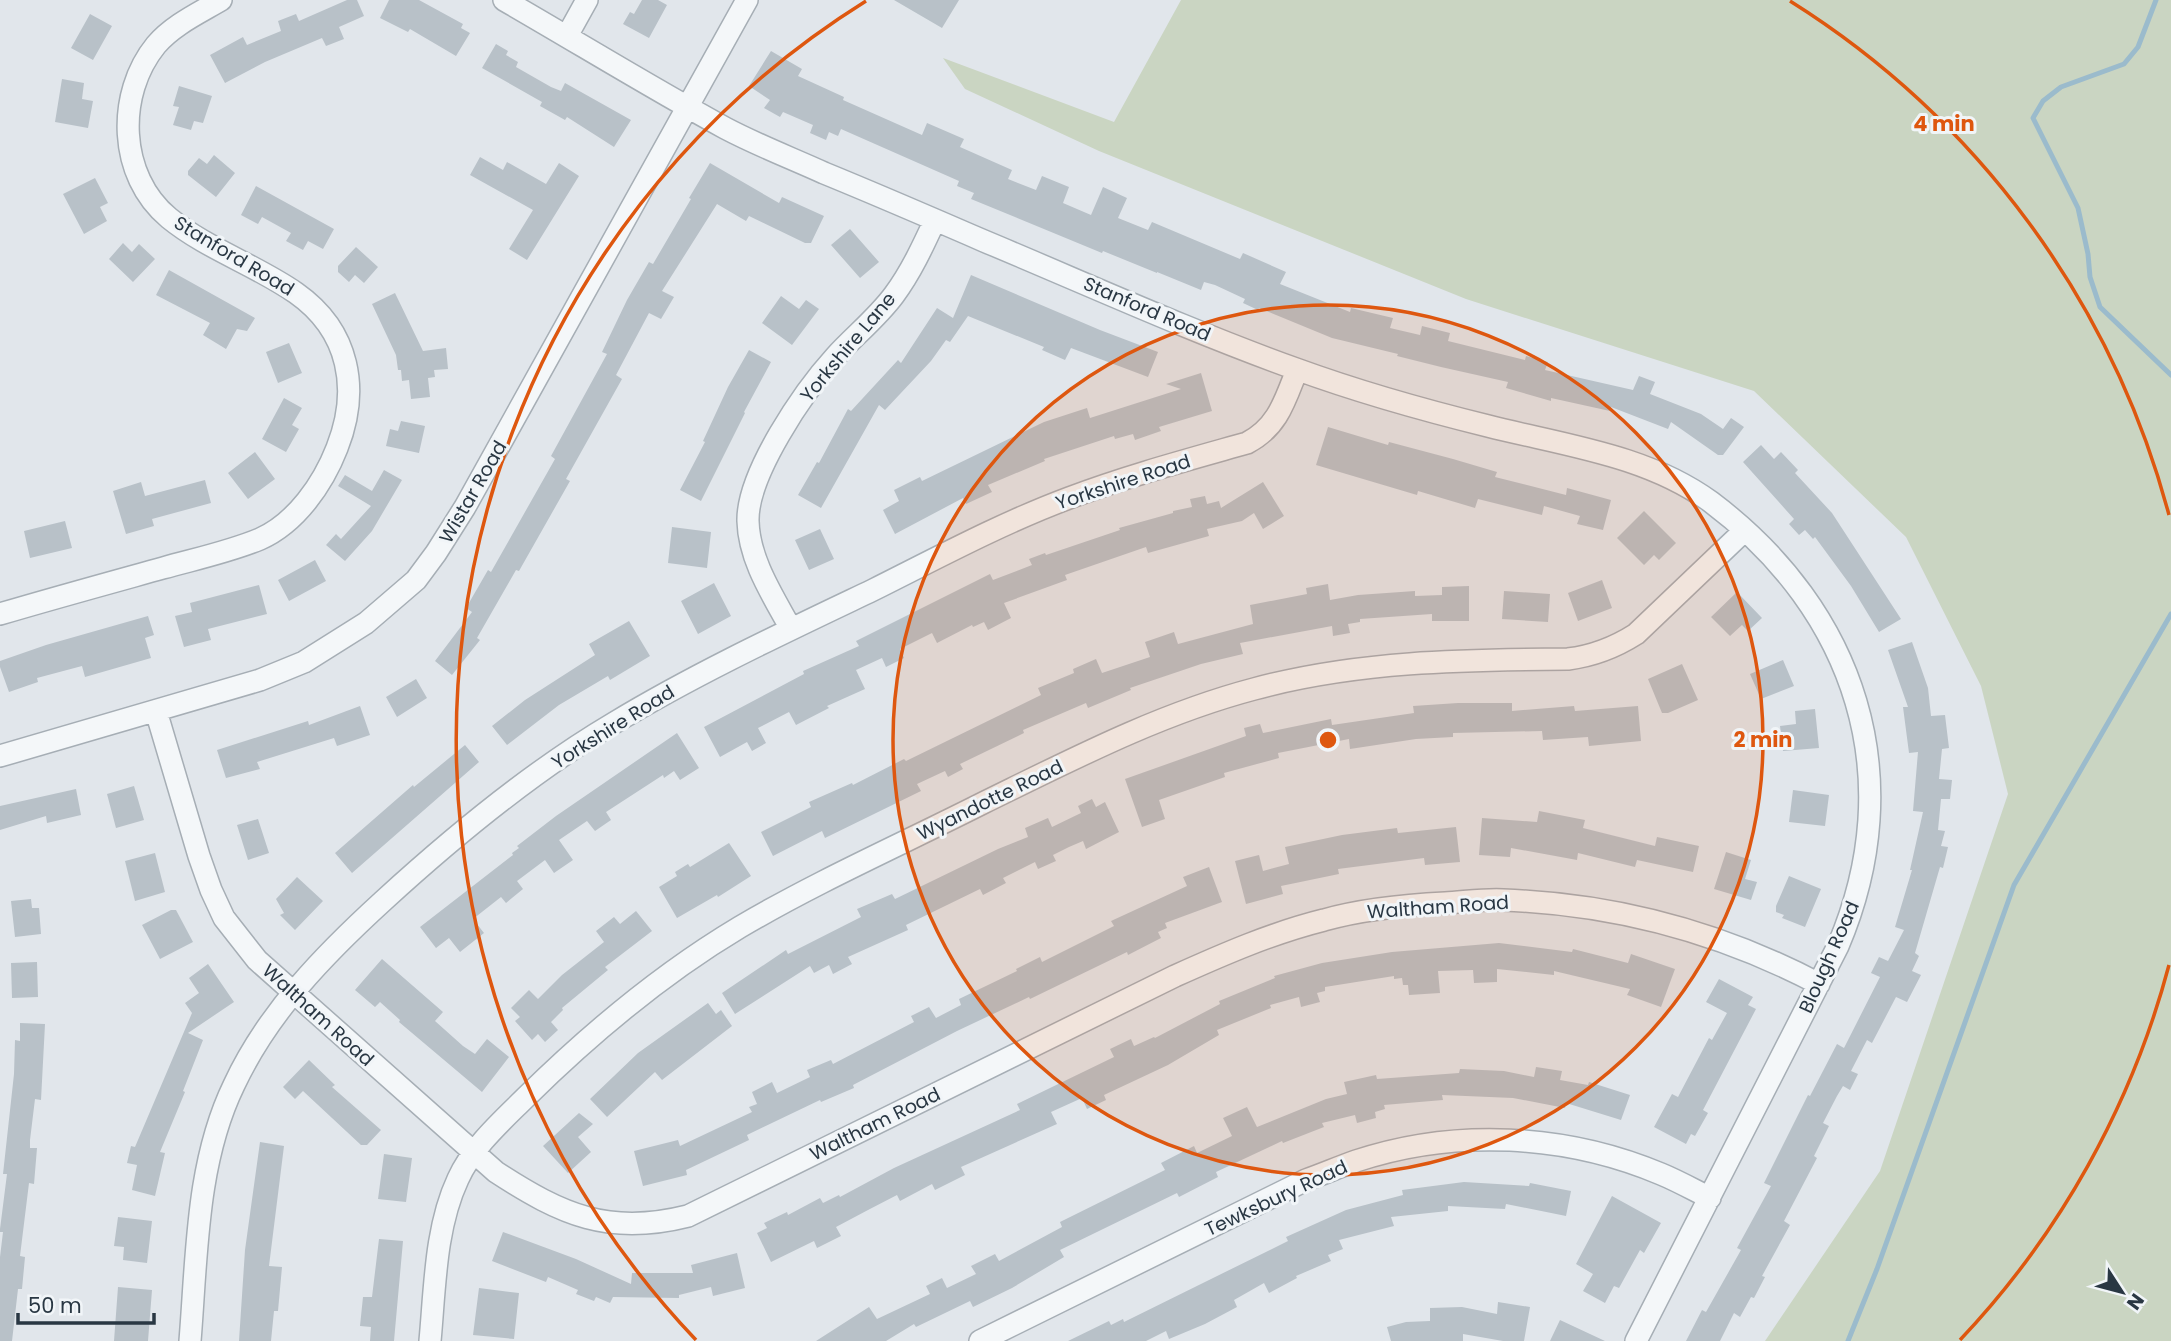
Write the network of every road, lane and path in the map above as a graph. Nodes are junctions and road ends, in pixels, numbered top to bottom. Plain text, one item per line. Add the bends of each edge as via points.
1 (221, 0) edge
2 (504, 0) edge
3 (587, 0) edge
4 (747, 0) edge
5 (567, 36) junction
6 (688, 106) junction
7 (935, 220) junction
8 (1297, 370) junction
9 (1744, 531) junction
10 (0, 614) edge
11 (791, 629) junction
12 (156, 711) junction
13 (0, 756) edge
14 (1819, 984) junction
15 (293, 992) junction
16 (473, 1154) junction
17 (1710, 1198) junction
18 (190, 1341) edge
19 (430, 1341) edge
20 (980, 1341) edge
21 (1636, 1341) edge

1 - 10 street, Stanford Road via 163,38 143,66 130,102 132,162 146,191 168,217 298,294 326,323 343,352 350,379 345,427 311,497 260,539
2 - 5 street, Stanford Road
3 - 5 street
4 - 6 street, Wistar Road
5 - 6 street, Stanford Road
6 - 7 street, Stanford Road via 726,129
6 - 12 street, Wistar Road via 465,507 416,580 366,623 304,662
7 - 8 street, Stanford Road
7 - 11 street, Yorkshire Lane via 894,295 802,399 769,455 750,502 753,553
8 - 9 street, Stanford Road via 1405,405 1652,469 1709,501
8 - 11 street, Yorkshire Road via 1273,424 1247,443 1066,499
9 - 14 street, Blough Road via 1791,580 1821,622 1846,671 1867,752 1872,803 1862,880
9 - 16 street, Wyandotte Road via 1636,634 1590,656 1422,662 1330,673 1235,694 1105,743 738,929 604,1026 549,1074
11 - 15 street, Yorkshire Road via 680,685 568,752 409,877
12 - 13 street, Wistar Road
12 - 15 street, Waltham Road via 198,856 220,909 257,960
14 - 16 street, Waltham Road via 1740,946 1600,908 1501,900 1395,906 1326,919 1237,947 688,1216 641,1224 592,1220 534,1197
14 - 17 street, Blough Road
15 - 16 street, Waltham Road
15 - 18 street, Yorkshire Road via 234,1083 210,1154
16 - 19 street, Wyandotte Road via 458,1176 444,1224
17 - 20 street, Tewksbury Road via 1661,1174 1556,1144 1491,1139 1398,1151 1306,1180
17 - 21 street, Blough Road

